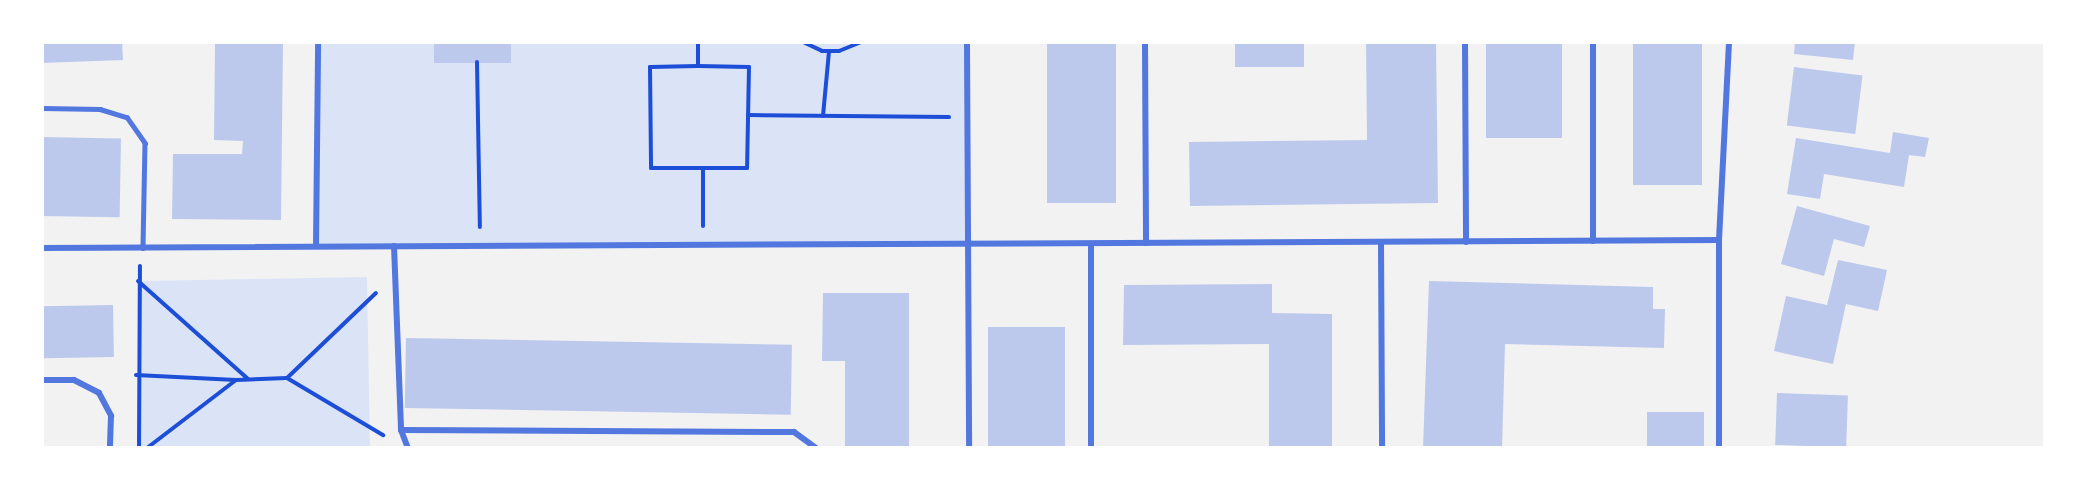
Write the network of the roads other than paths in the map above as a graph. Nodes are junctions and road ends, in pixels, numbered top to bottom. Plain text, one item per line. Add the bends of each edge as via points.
1 (318, 42) edge
2 (967, 42) edge
3 (1145, 42) edge
4 (1465, 42) edge
5 (1593, 42) edge
6 (1729, 42) edge
7 (42, 108) edge
8 (1719, 240) junction
9 (1593, 241) junction
10 (1381, 242) junction
11 (1466, 242) junction
12 (1146, 243) junction
13 (969, 244) junction
14 (1090, 244) junction
15 (316, 246) junction
16 (394, 246) junction
17 (42, 248) edge
18 (143, 248) junction
19 (42, 380) edge
20 (401, 430) junction
21 (110, 448) edge
22 (408, 448) edge
23 (816, 448) edge
24 (969, 448) edge
25 (1091, 448) edge
26 (1382, 448) edge
27 (1719, 448) edge

1 - 15 street
2 - 13 street
3 - 12 street
4 - 11 street
5 - 9 street
6 - 8 street
7 - 18 lane via 100,109 127,117 145,142
8 - 9 street
8 - 27 street
9 - 11 street
10 - 11 street
10 - 12 street
10 - 26 street
12 - 14 street
13 - 14 street
13 - 16 street
13 - 24 street
14 - 25 street
15 - 16 street
15 - 18 street
16 - 20 street
17 - 18 street
19 - 21 street via 74,380 99,393 111,416
20 - 22 street
20 - 23 street via 794,432

